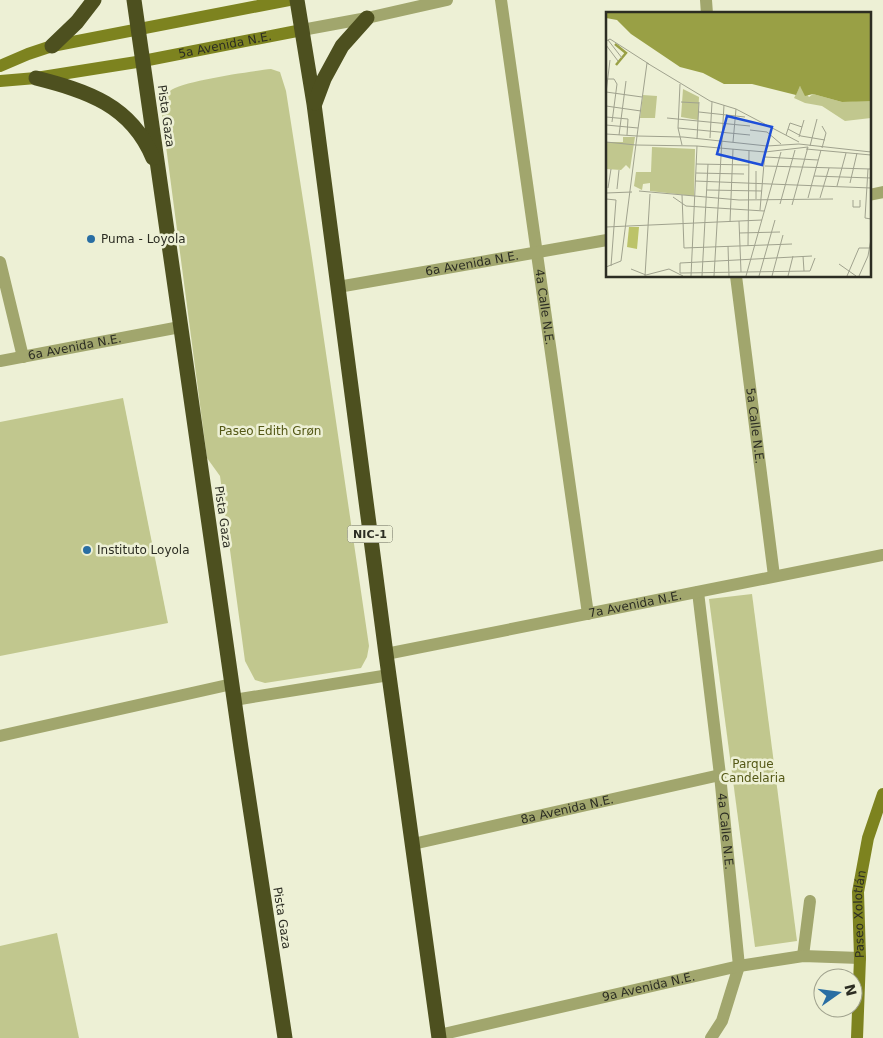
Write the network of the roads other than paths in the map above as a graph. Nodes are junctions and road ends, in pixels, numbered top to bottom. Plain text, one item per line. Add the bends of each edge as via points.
1 (94, 0) edge
2 (134, 0) edge
3 (289, 0) edge
4 (447, 0) edge
5 (501, 0) edge
6 (299, 7) edge
7 (367, 18) junction
8 (138, 30) junction
9 (302, 30) junction
10 (52, 46) junction
11 (143, 61) junction
12 (0, 66) edge
13 (36, 78) junction
14 (0, 81) edge
15 (314, 104) junction
16 (159, 174) junction
17 (883, 192) edge
18 (870, 195) edge
19 (606, 240) edge
20 (537, 253) junction
21 (0, 262) edge
22 (736, 278) edge
23 (338, 287) junction
24 (180, 327) junction
25 (23, 357) junction
26 (0, 362) edge
27 (883, 554) edge
28 (774, 576) junction
29 (698, 592) junction
30 (588, 614) junction
31 (386, 654) junction
32 (389, 675) junction
33 (232, 684) junction
34 (234, 700) junction
35 (0, 736) edge
36 (720, 775) junction
37 (883, 794) edge
38 (413, 844) junction
39 (810, 900) dead end
40 (803, 956) junction
41 (860, 958) junction
42 (739, 966) junction
43 (439, 1036) edge
44 (286, 1038) edge
45 (712, 1038) edge
46 (857, 1038) edge

1 - 10 highway
2 - 8 highway, Pista Gaza
3 - 8 street
4 - 7 street, 5a Avenida N.E.
5 - 20 street, 4a Calle N.E.
6 - 9 highway, NIC-1
7 - 9 street, 5a Avenida N.E.
7 - 15 highway via 342,46
8 - 10 street
8 - 11 highway, Pista Gaza
9 - 11 street, 5a Avenida N.E.
9 - 15 highway, NIC-1
10 - 12 street
11 - 13 street, 5a Avenida N.E.
11 - 16 highway, Pista Gaza
13 - 14 street, 5a Avenida N.E.
13 - 16 highway via 90,95 114,108 137,130
15 - 23 highway, NIC-1
16 - 24 highway, Pista Gaza
17 - 18 street
19 - 20 street, 6a Avenida N.E.
20 - 23 street, 6a Avenida N.E.
20 - 30 street, 4a Calle N.E.
21 - 25 street
22 - 28 street, 5a Calle N.E.
23 - 31 highway, NIC-1
24 - 25 street, 6a Avenida N.E.
24 - 33 highway, Pista Gaza
25 - 26 street, 6a Avenida N.E.
27 - 28 street, 7a Avenida N.E.
28 - 29 street, 7a Avenida N.E.
29 - 30 street, 7a Avenida N.E.
29 - 36 street, 4a Calle N.E.
30 - 31 street, 7a Avenida N.E.
31 - 32 highway, NIC-1
32 - 34 street
32 - 38 highway, NIC-1
33 - 34 highway, Pista Gaza
33 - 35 street
34 - 44 highway, Pista Gaza
36 - 38 street, 8a Avenida N.E.
36 - 42 street, 4a Calle N.E.
37 - 41 street, Paseo Xolotlán via 868,838 858,892
38 - 43 highway, NIC-1
39 - 40 street
40 - 41 street, 9a Avenida N.E.
40 - 42 street, 9a Avenida N.E.
41 - 46 street, Paseo Xolotlán
42 - 43 street, 9a Avenida N.E.
42 - 45 street, 4a Calle N.E. via 722,1021

